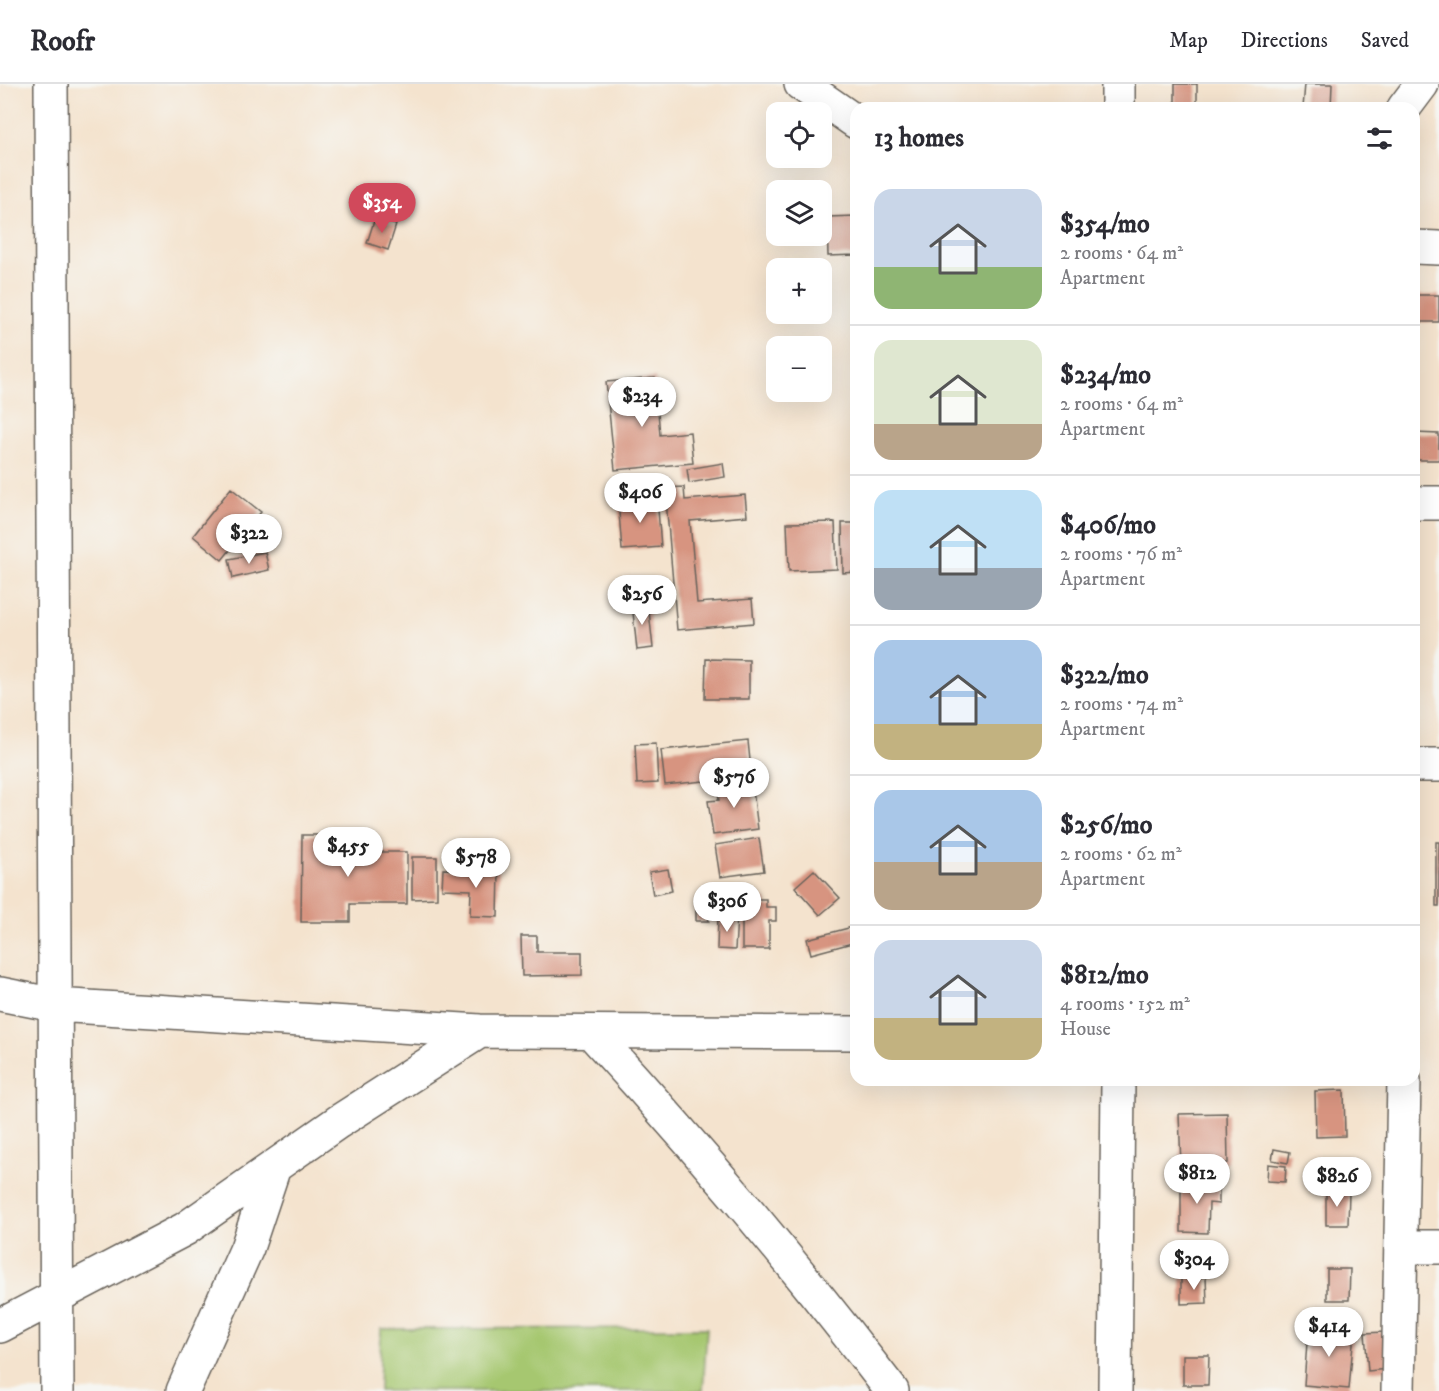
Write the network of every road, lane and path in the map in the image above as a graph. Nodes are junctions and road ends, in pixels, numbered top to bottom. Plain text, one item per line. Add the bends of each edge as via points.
1 (51, 84) edge
2 (801, 84) edge
3 (1118, 84) edge
4 (1422, 84) edge
5 (1118, 102) edge
6 (1408, 102) edge
7 (850, 118) edge
8 (1420, 247) edge
9 (1439, 248) edge
10 (1420, 503) edge
11 (1439, 503) edge
12 (1420, 765) edge
13 (1439, 765) edge
14 (0, 994) edge
15 (55, 1005) junction
16 (480, 1031) junction
17 (592, 1033) junction
18 (850, 1034) edge
19 (1118, 1086) edge
20 (1404, 1086) edge
21 (274, 1167) junction
22 (1401, 1247) junction
23 (1439, 1247) edge
24 (56, 1294) junction
25 (0, 1326) edge
26 (57, 1391) edge
27 (183, 1391) edge
28 (892, 1391) edge
29 (1115, 1391) edge
30 (1398, 1391) edge

1 - 15 street
2 - 7 street
3 - 5 street
4 - 6 street
8 - 9 street
10 - 11 street
12 - 13 street
14 - 15 street
15 - 16 street
15 - 24 street
16 - 17 street
16 - 21 street
17 - 18 street
17 - 28 street via 681,1130 824,1302
19 - 29 street
20 - 22 street
21 - 24 street via 185,1229
21 - 27 street via 247,1248
22 - 23 street
22 - 30 street
24 - 25 street
24 - 26 street

